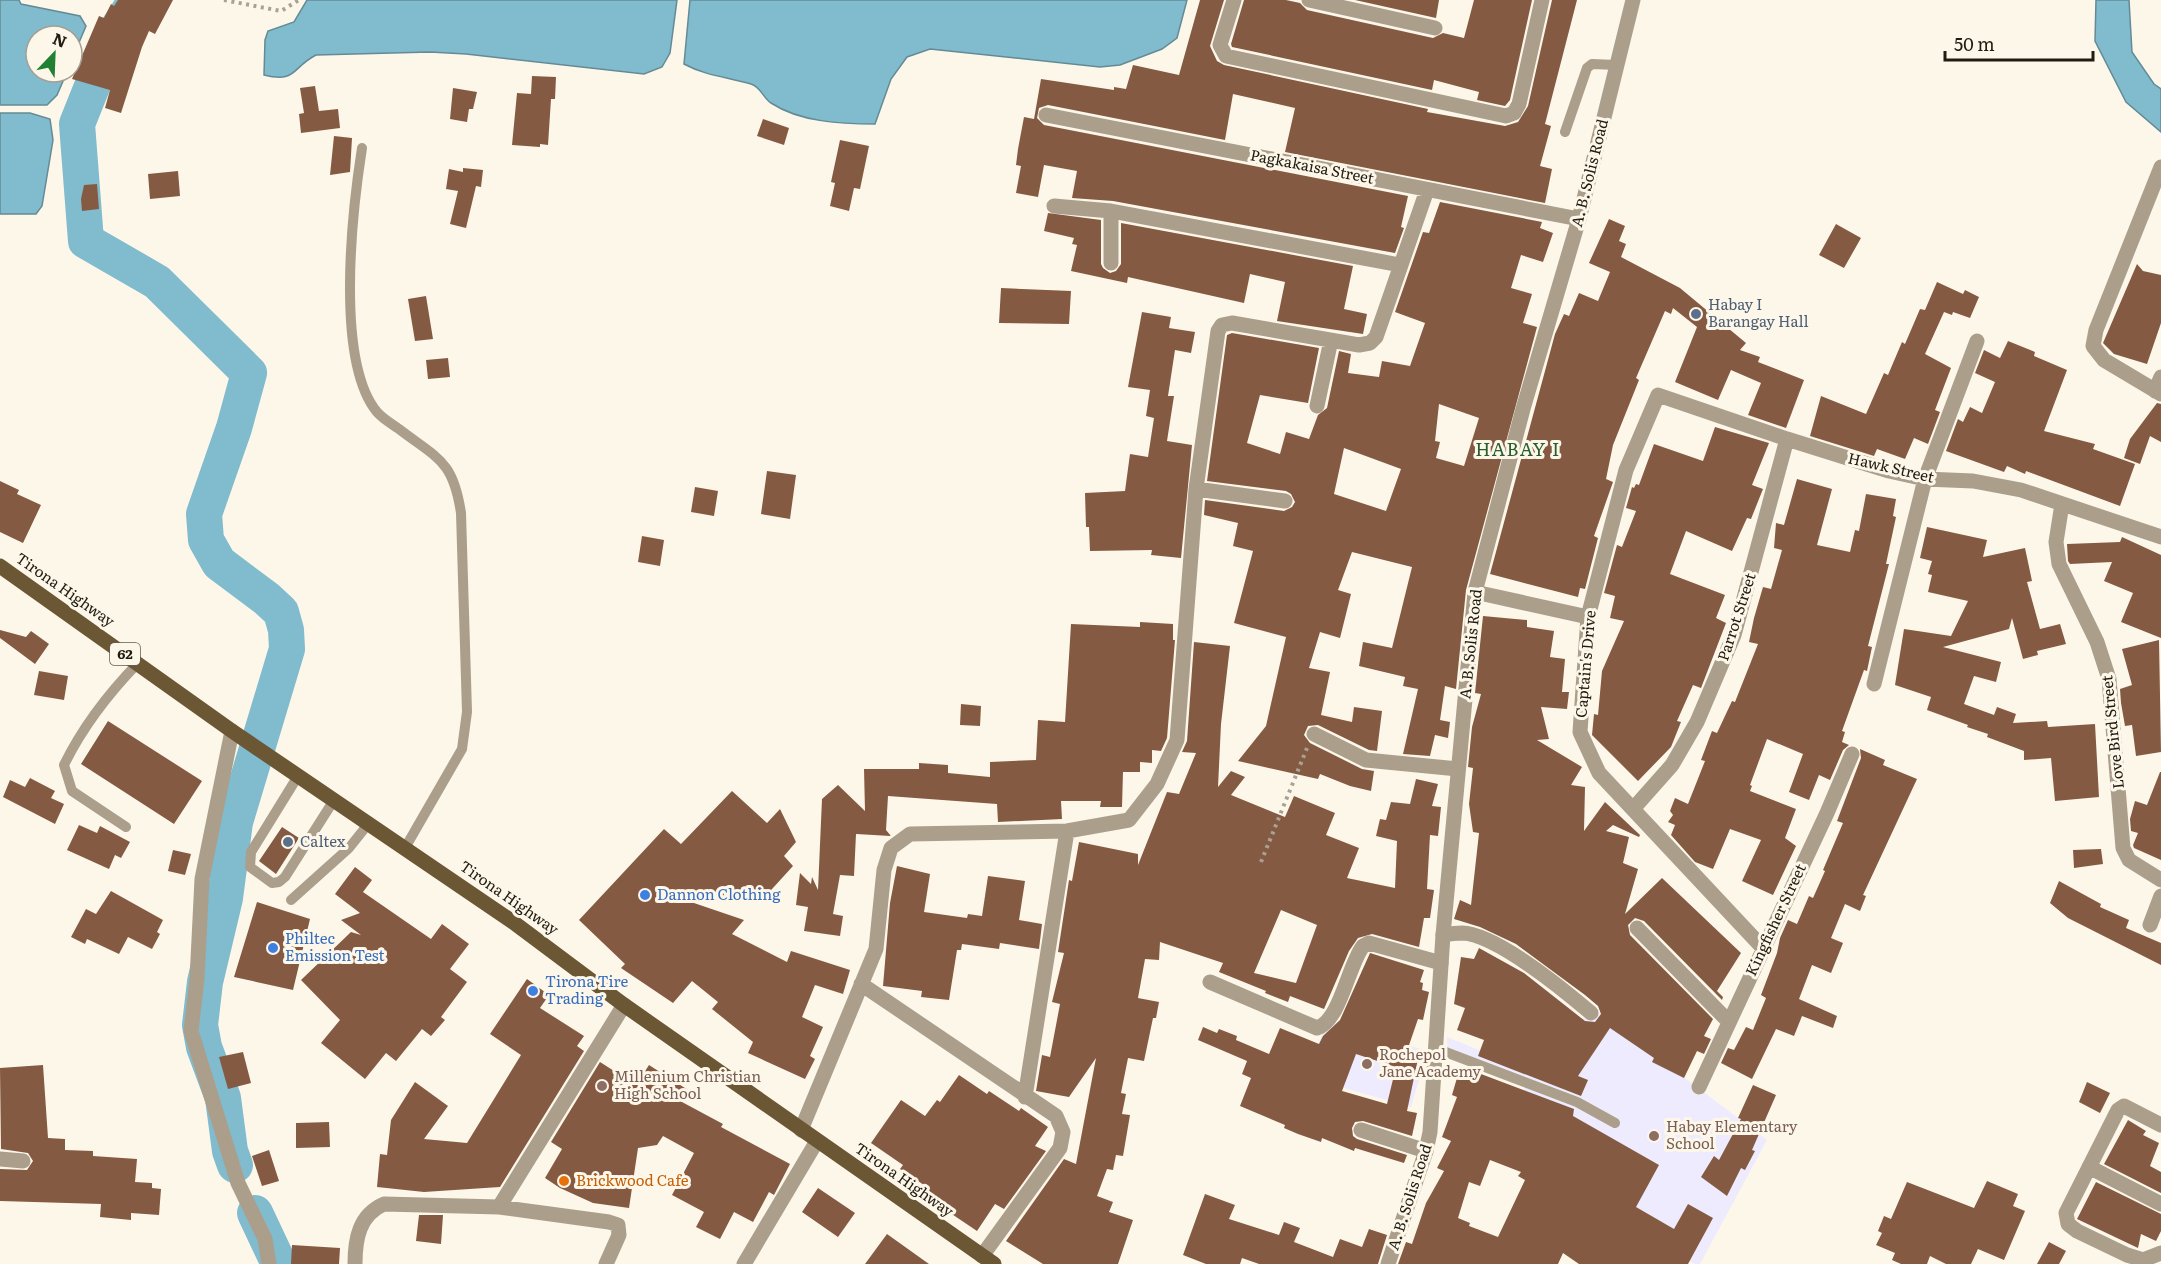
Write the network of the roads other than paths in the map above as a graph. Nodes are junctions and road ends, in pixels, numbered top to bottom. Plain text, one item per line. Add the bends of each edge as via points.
1 (1234, 0) edge
2 (1309, 0) edge
3 (1542, 0) edge
4 (1633, 0) edge
5 (1435, 28) dead end
6 (1617, 64) junction
7 (1046, 115) dead end
8 (1565, 132) dead end
9 (362, 148) dead end
10 (2161, 167) edge
11 (1427, 190) junction
12 (1054, 206) dead end
13 (1111, 211) junction
14 (1579, 219) junction
15 (1111, 262) dead end
16 (1400, 265) junction
17 (1331, 340) junction
18 (1977, 341) dead end
19 (2159, 388) edge
20 (1658, 394) joint
21 (1317, 406) dead end
22 (1787, 440) junction
23 (1925, 479) junction
24 (1196, 489) junction
25 (1285, 501) dead end
26 (2062, 504) junction
27 (2161, 537) edge
28 (0, 566) edge
29 (1475, 592) junction
30 (1588, 617) junction
31 (138, 663) junction
32 (1874, 684) dead end
33 (232, 731) junction
34 (1314, 734) road end
35 (1852, 754) dead end
36 (1458, 769) junction
37 (298, 776) junction
38 (334, 800) junction
39 (1633, 809) junction
40 (369, 823) junction
41 (126, 827) dead end
42 (1067, 831) junction
43 (405, 848) junction
44 (2161, 880) edge
45 (2161, 896) edge
46 (291, 900) dead end
47 (2150, 925) dead end
48 (1636, 928) dead end
49 (1443, 935) junction
50 (1763, 948) junction
51 (1441, 963) junction
52 (1210, 982) dead end
53 (861, 984) junction
54 (624, 1005) junction
55 (1591, 1013) dead end
56 (1729, 1022) junction
57 (1435, 1048) junction
58 (1699, 1087) dead end
59 (1025, 1097) junction
60 (1616, 1123) dead end
61 (2161, 1125) edge
62 (801, 1130) junction
63 (1361, 1130) dead end
64 (817, 1141) junction
65 (1426, 1151) junction
66 (0, 1160) edge
67 (23, 1161) dead end
68 (2089, 1167) junction
69 (2161, 1204) edge
70 (500, 1207) junction
71 (2161, 1253) edge
72 (988, 1260) edge
73 (268, 1264) edge
74 (355, 1264) edge
75 (606, 1264) edge
76 (744, 1264) edge
77 (1388, 1264) edge

1 - 3 street via 1220,45 1226,56 1506,116 1519,105
2 - 5 street
4 - 6 street, A. B. Solis Road
6 - 8 lane via 1592,64 1587,68
6 - 14 street, A. B. Solis Road
7 - 11 street, Pagkakaisa Street
9 - 43 lane via 352,210 350,316 363,392 379,414 443,462 457,485 461,513 467,712 462,748
10 - 19 street via 2093,346 2104,360
11 - 14 street, Pagkakaisa Street
11 - 16 street
12 - 13 street
13 - 15 street
13 - 16 street
14 - 29 street, A. B. Solis Road via 1522,409
16 - 17 street via 1376,338 1359,345
17 - 21 street
17 - 24 street via 1232,323 1222,325 1215,341
18 - 23 street
20 - 22 street, Hawk Street
20 - 30 street, Captain's Drive via 1626,470
22 - 23 street, Hawk Street
22 - 39 street, Parrot Street via 1730,645 1697,722 1672,765
23 - 26 street, Hawk Street via 1973,481 2021,490
23 - 32 street
24 - 25 street
24 - 42 street via 1177,740 1157,783 1128,820
26 - 27 street, Hawk Street
26 - 44 street, Love Bird Street via 2056,542 2060,564 2097,642 2109,679 2123,848 2129,860
28 - 31 main road, Tirona Highway / 62
29 - 30 street
29 - 36 street, A. B. Solis Road
30 - 39 street, Captain's Drive via 1580,732 1599,773
31 - 33 main road, Tirona Highway / 62
31 - 41 lane via 105,698 77,738 64,765 72,791
33 - 37 main road, Tirona Highway / 62
33 - 73 street via 202,879 191,1031 238,1183 265,1239
34 - 36 street via 1366,760
35 - 50 street, Kingfisher Street
36 - 49 street, A. B. Solis Road
37 - 38 main road, Tirona Highway / 62
37 - 38 lane via 251,852 250,867 272,883 285,878
38 - 40 main road, Tirona Highway / 62
39 - 50 street, Captain's Drive
40 - 43 main road, Tirona Highway / 62
40 - 46 lane via 349,848
42 - 53 street via 910,834 891,848 884,870 876,949
42 - 59 street
43 - 54 main road, Tirona Highway / 62
45 - 47 street
48 - 56 street
49 - 51 street, A. B. Solis Road
49 - 55 street via 1476,936 1508,952
50 - 56 street, Kingfisher Street
51 - 52 street via 1369,943 1363,946 1332,1015 1324,1026 1317,1028
51 - 57 street, A. B. Solis Road
53 - 59 street
53 - 62 street
54 - 62 main road, Tirona Highway / 62
54 - 70 street
56 - 58 street, Kingfisher Street
57 - 60 lane via 1577,1101
57 - 65 street, A. B. Solis Road
59 - 72 street via 1056,1116 1063,1132 1060,1149
61 - 68 street via 2124,1106 2118,1110
62 - 64 main road, Tirona Highway / 62
63 - 65 street
64 - 72 main road, Tirona Highway / 62
64 - 76 street
65 - 77 street, A. B. Solis Road
66 - 67 street
68 - 69 street
68 - 71 street via 2066,1213 2068,1224 2143,1260
70 - 74 street via 384,1204 371,1210 362,1221
70 - 75 street via 618,1225 619,1235

